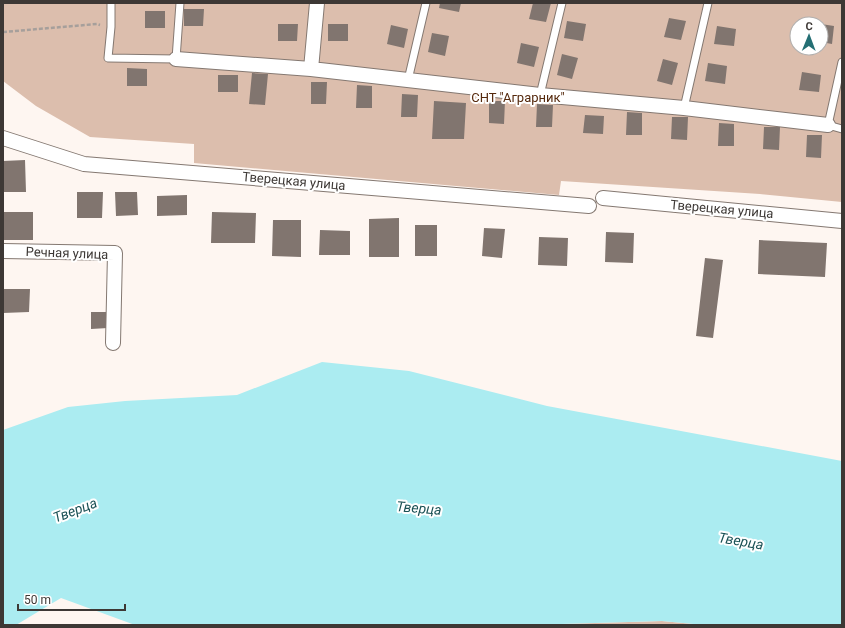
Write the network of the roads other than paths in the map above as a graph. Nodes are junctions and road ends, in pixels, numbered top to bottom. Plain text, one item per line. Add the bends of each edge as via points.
1 (111, 3) edge
2 (180, 3) edge
3 (317, 3) edge
4 (426, 3) edge
5 (562, 3) edge
6 (708, 3) edge
7 (176, 59) junction
8 (842, 62) edge
9 (311, 69) junction
10 (408, 80) junction
11 (540, 95) junction
12 (684, 108) junction
13 (828, 125) junction
14 (842, 129) edge
15 (3, 138) edge
16 (603, 198) dead end
17 (589, 206) dead end
18 (842, 221) edge
19 (3, 251) edge
20 (113, 343) dead end

1 - 7 lane via 108,58
2 - 7 lane
3 - 9 street
4 - 10 lane
5 - 11 lane
6 - 12 lane
7 - 9 street
8 - 13 lane
9 - 10 street
10 - 11 street
11 - 12 street
12 - 13 street
13 - 14 lane
15 - 17 street, Тверецкая улица via 84,164
16 - 18 street, Тверецкая улица
19 - 20 street, Речная улица via 115,253

